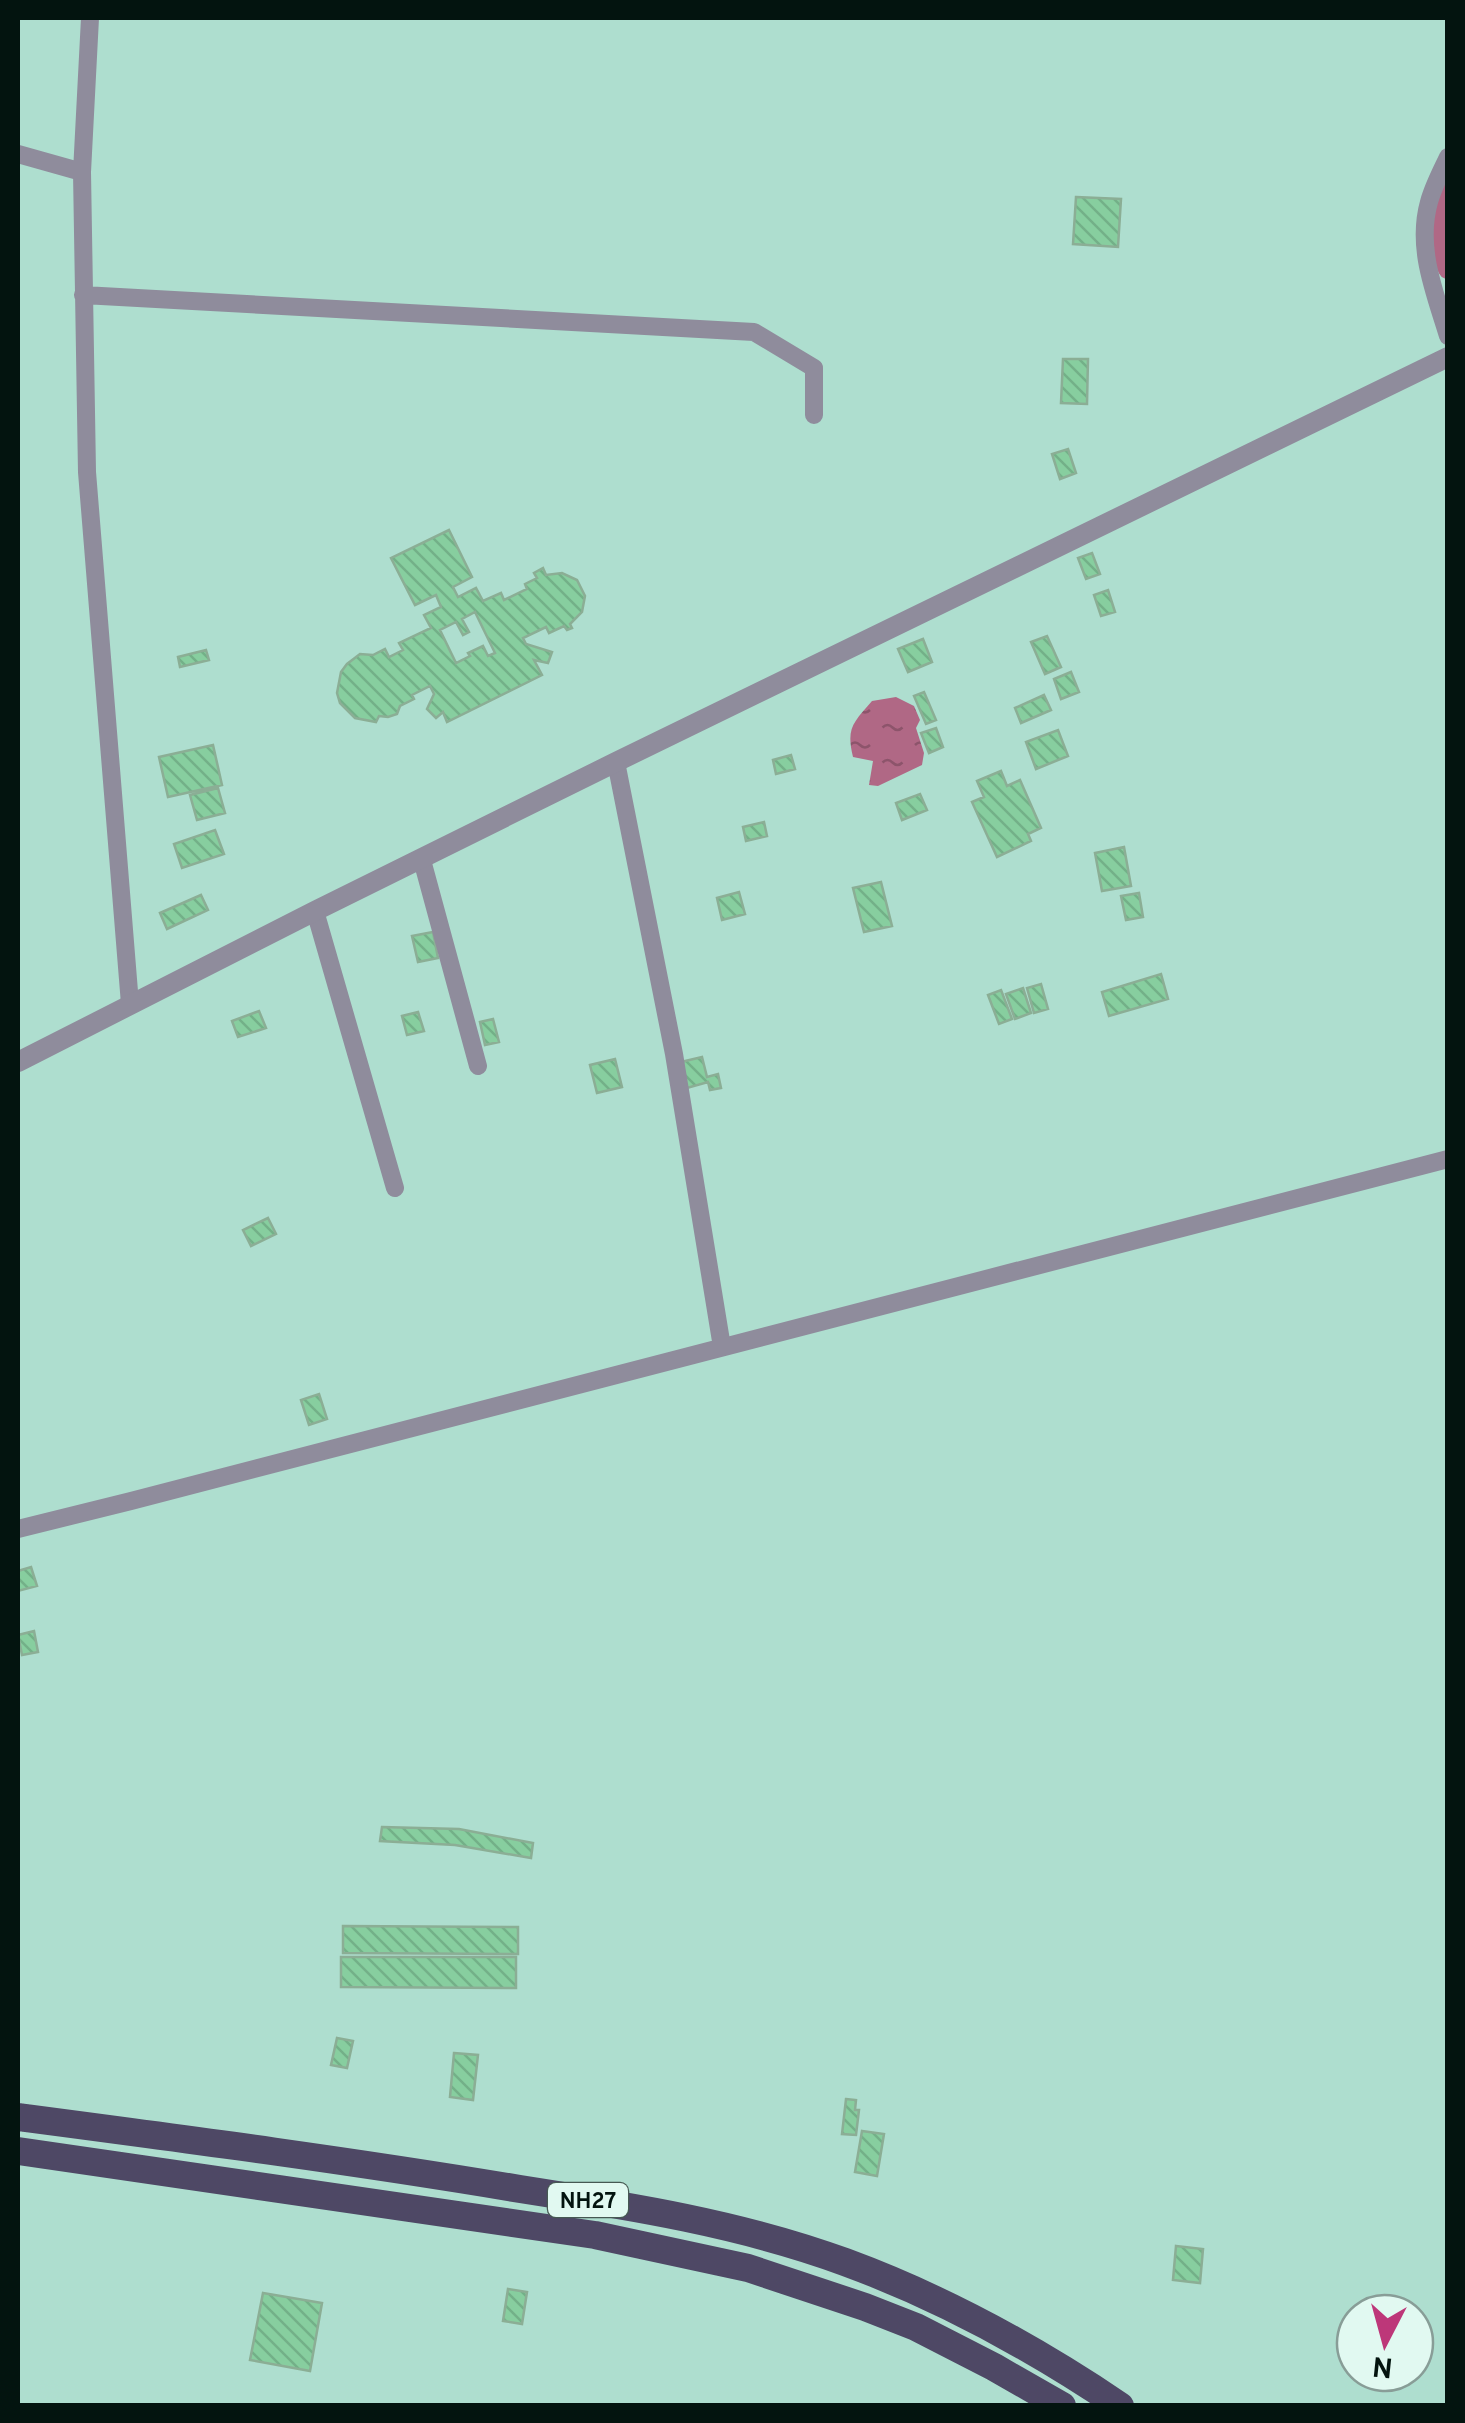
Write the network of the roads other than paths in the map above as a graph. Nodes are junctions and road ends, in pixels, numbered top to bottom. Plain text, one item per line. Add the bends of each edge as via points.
1 (90, 18) edge
2 (18, 154) edge
3 (1448, 158) edge
4 (82, 172) junction
5 (84, 295) junction
6 (1448, 336) edge
7 (1448, 357) edge
8 (814, 415) dead end
9 (616, 762) junction
10 (422, 860) junction
11 (314, 911) junction
12 (130, 1004) junction
13 (18, 1062) edge
14 (478, 1066) dead end
15 (1448, 1159) edge
16 (396, 1188) dead end
17 (722, 1346) junction
18 (18, 1529) edge
19 (18, 2116) edge
20 (18, 2151) edge
21 (1062, 2406) edge
22 (1120, 2406) edge

1 - 4 street
2 - 4 street
3 - 6 street via 1430,200 1424,246
4 - 5 street
5 - 8 street via 754,332 814,368
5 - 12 street via 87,472
7 - 9 street
9 - 10 street
9 - 17 street
10 - 11 street
10 - 14 street
11 - 12 street
11 - 16 street
12 - 13 street
15 - 17 street
17 - 18 street
19 - 22 highway, NH27 via 532,2190 778,2241 923,2294 1011,2338
20 - 21 highway, NH27 via 527,2224 748,2268 916,2327

